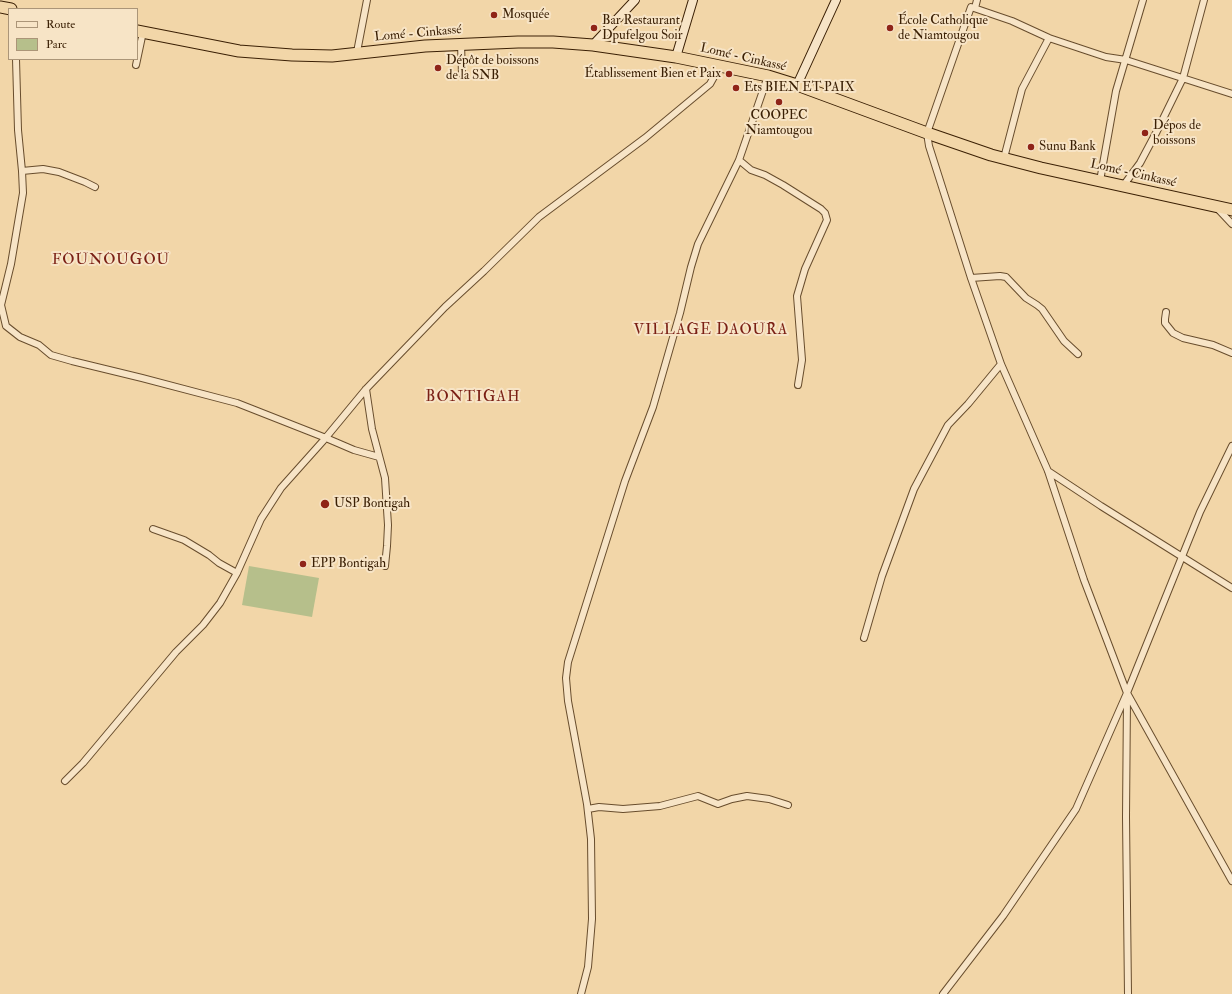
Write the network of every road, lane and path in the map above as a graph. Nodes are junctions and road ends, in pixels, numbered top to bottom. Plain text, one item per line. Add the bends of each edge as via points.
1 (367, 0) edge
2 (635, 0) edge
3 (693, 0) edge
4 (836, 0) edge
5 (977, 0) edge
6 (1143, 0) edge
7 (1204, 0) edge
8 (975, 8) junction
9 (140, 32) edge
10 (1049, 38) junction
11 (461, 44) junction
12 (593, 45) junction
13 (138, 48) edge
14 (357, 52) junction
15 (676, 57) junction
16 (16, 60) edge
17 (137, 60) edge
18 (1126, 60) junction
19 (136, 65) dead end
20 (720, 66) junction
21 (462, 74) dead end
22 (768, 76) junction
23 (1183, 78) junction
24 (797, 85) junction
25 (1232, 94) edge
26 (927, 133) junction
27 (1004, 158) junction
28 (739, 160) junction
29 (22, 171) junction
30 (1100, 181) junction
31 (1123, 186) junction
32 (94, 187) dead end
33 (1216, 207) junction
34 (1232, 210) edge
35 (1232, 224) edge
36 (971, 278) junction
37 (1166, 312) dead end
38 (1232, 353) edge
39 (1078, 354) dead end
40 (1001, 364) junction
41 (798, 385) dead end
42 (366, 389) junction
43 (326, 438) junction
44 (1232, 446) edge
45 (379, 457) junction
46 (1048, 471) junction
47 (153, 529) dead end
48 (1182, 557) junction
49 (385, 566) dead end
50 (237, 573) junction
51 (1232, 588) edge
52 (864, 638) dead end
53 (1127, 693) junction
54 (65, 781) dead end
55 (788, 805) dead end
56 (588, 809) junction
57 (1232, 881) edge
58 (581, 994) edge
59 (943, 994) edge
60 (1128, 994) edge

1 - 14 street
2 - 12 main road
3 - 15 main road
4 - 24 main road
5 - 8 street
6 - 18 street
7 - 23 street
8 - 10 street
8 - 26 street via 971,7
9 - 13 street
9 - 14 highway, Lomé - Cinkassé via 266,54 332,56
10 - 18 street via 1106,57
10 - 27 street via 1022,89
11 - 12 highway, Lomé - Cinkassé via 553,42
11 - 14 highway, Lomé - Cinkassé
11 - 21 street
12 - 15 highway, Lomé - Cinkassé
15 - 20 highway, Lomé - Cinkassé
16 - 29 street
17 - 19 street
18 - 23 street
18 - 30 street via 1116,91
20 - 22 highway, Lomé - Cinkassé
20 - 42 street via 710,84 646,138 539,217 445,307
22 - 24 highway, Lomé - Cinkassé
22 - 28 street
23 - 25 street
23 - 31 street via 1140,163
24 - 26 highway, Lomé - Cinkassé
26 - 27 highway, Lomé - Cinkassé
26 - 36 street
27 - 30 highway, Lomé - Cinkassé
28 - 41 street via 751,170 783,185 826,213 827,220 796,296 802,360
28 - 56 street via 698,244 690,267 680,313 653,408 625,481 568,662 568,701
29 - 32 street via 43,169 59,172
29 - 43 street via 23,193 1,305 6,326 51,355 237,404
30 - 31 highway, Lomé - Cinkassé
31 - 33 highway, Lomé - Cinkassé
33 - 34 highway, Lomé - Cinkassé
33 - 35 street
36 - 39 street via 1006,277 1026,298 1042,309 1064,341
36 - 40 street
37 - 38 street via 1165,323 1173,333
40 - 46 street
40 - 52 street via 948,425 914,489 882,576
42 - 43 street
42 - 45 street
43 - 45 street
43 - 50 street via 281,488 261,519
44 - 48 street via 1200,512
45 - 49 street via 385,478
46 - 48 street
46 - 53 street via 1084,580
47 - 50 street via 184,540
48 - 51 street
48 - 53 street
50 - 54 street via 220,603 203,625 176,652 83,764
53 - 57 street
53 - 59 street via 1076,809 1002,916
53 - 60 street
55 - 56 street via 747,796 718,804 698,796 660,806
56 - 58 street via 592,919 588,967

